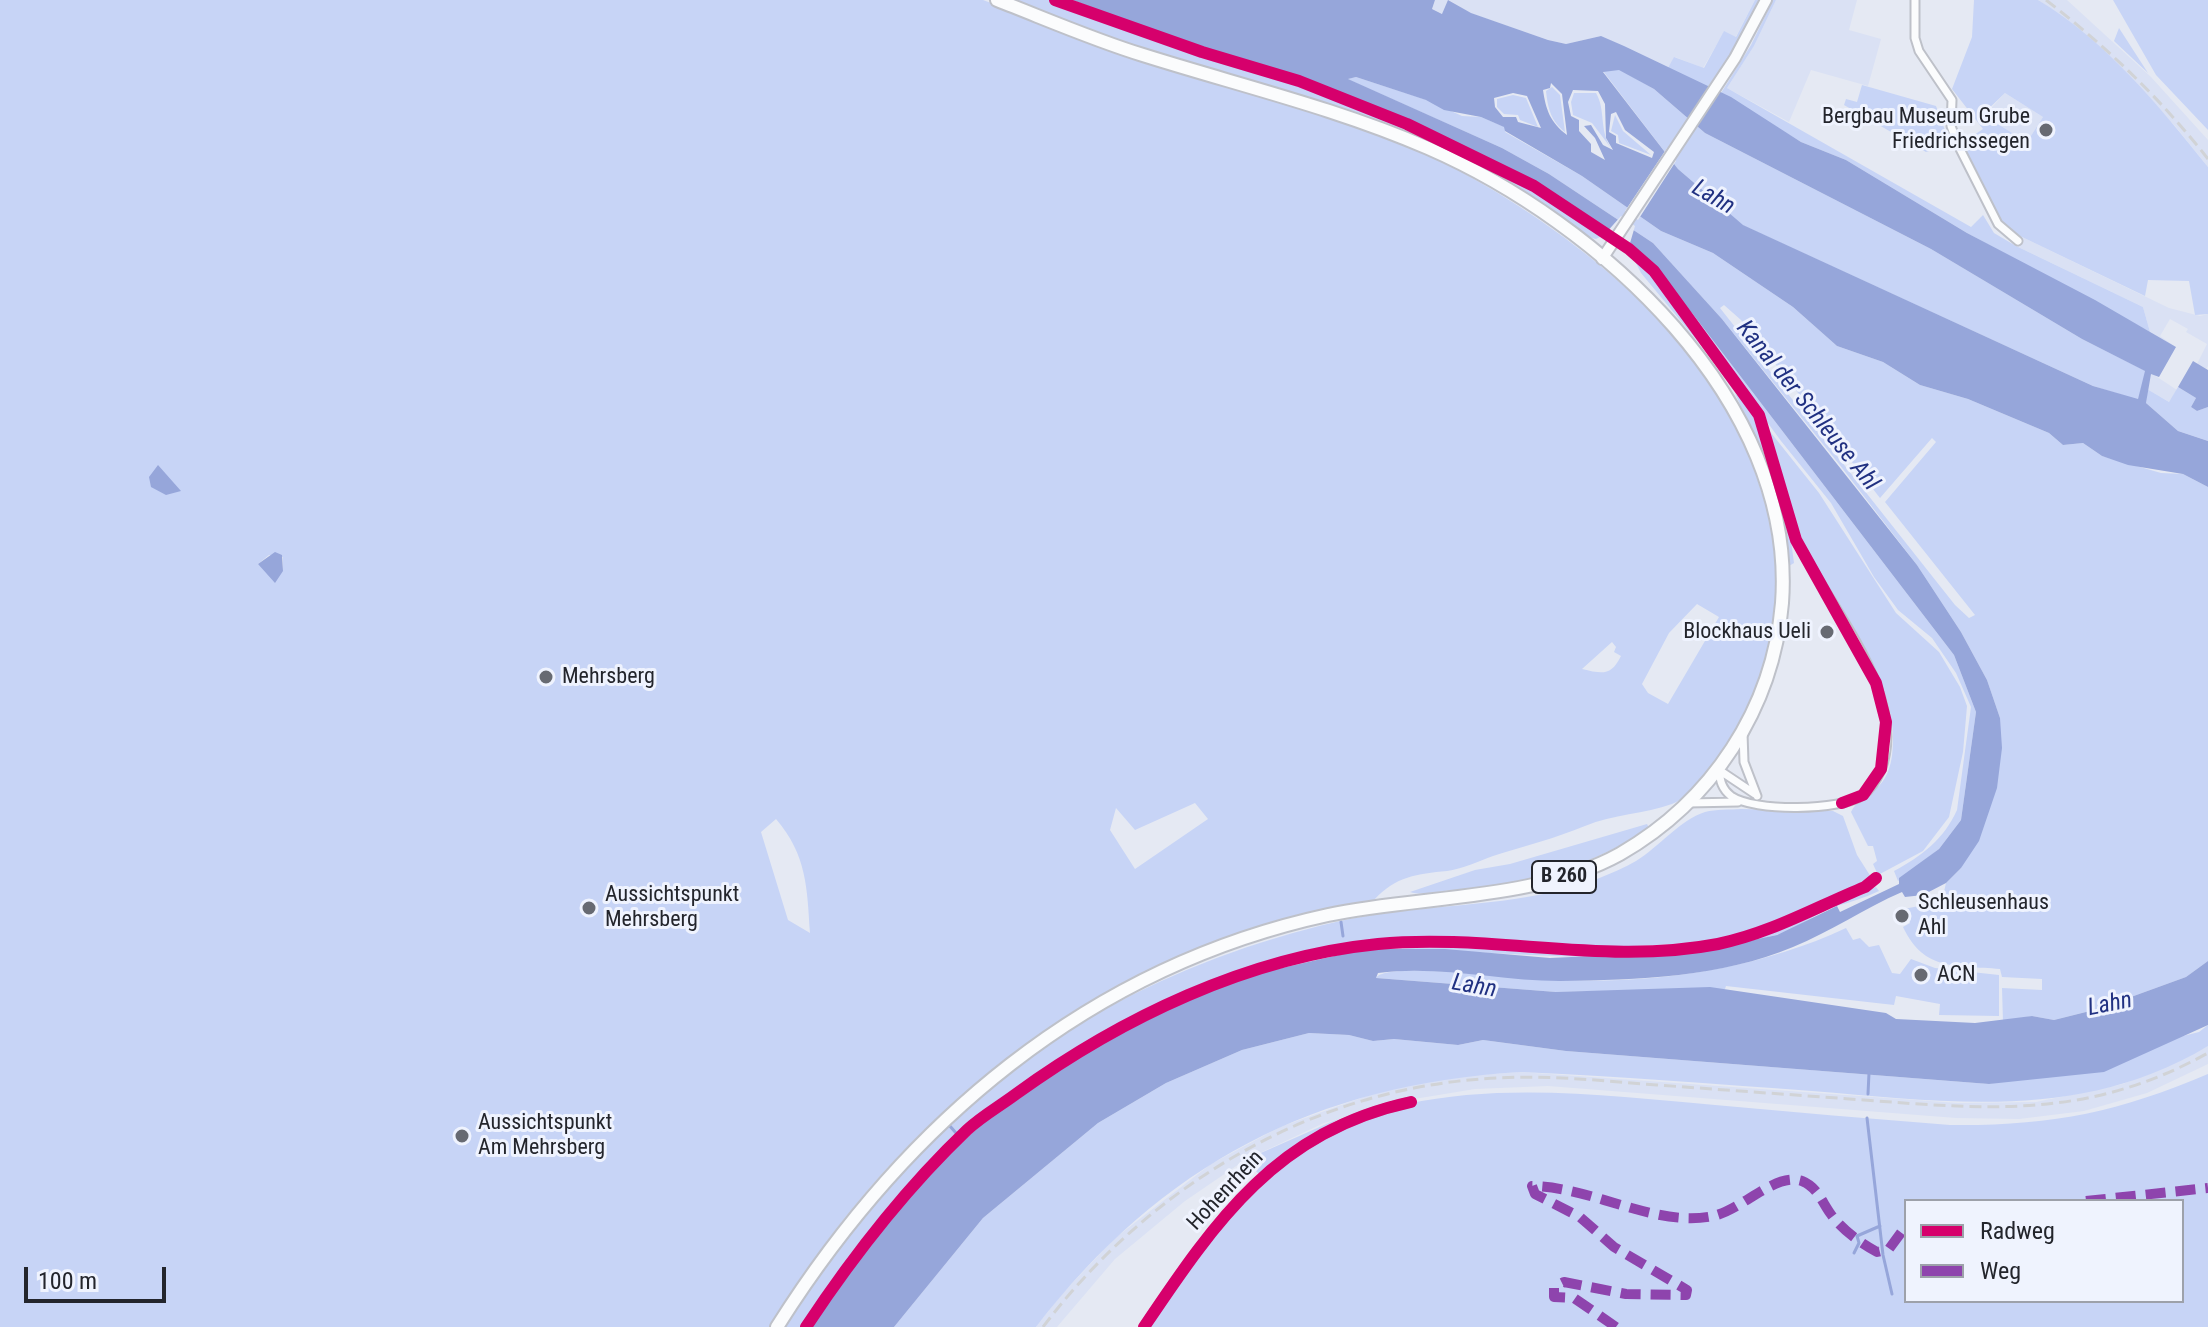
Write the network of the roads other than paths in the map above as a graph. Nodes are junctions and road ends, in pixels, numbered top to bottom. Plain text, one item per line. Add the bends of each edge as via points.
1 (997, 0) edge
2 (1766, 0) edge
3 (1915, 0) edge
4 (2018, 241) dead end
5 (1605, 255) junction
6 (1792, 530) dead end
7 (1743, 731) junction
8 (1719, 770) junction
9 (1757, 796) junction
10 (1748, 802) junction
11 (1688, 803) junction
12 (1765, 803) junction
13 (1411, 1102) dead end
14 (777, 1327) edge
15 (1144, 1327) edge

1 - 5 main road, B 260 via 1133,52 1352,118 1431,149 1498,183
2 - 5 street via 1735,58
3 - 4 street via 1915,38 1952,100 1951,126 1958,145 1998,224
5 - 7 main road, B 260 via 1709,368 1742,423 1768,484 1781,547 1781,611 1773,660
6 - 12 street via 1872,674 1887,739 1881,769 1863,795 1819,806
7 - 8 main road, B 260
7 - 9 street via 1744,762
8 - 9 street
8 - 10 street via 1728,794
8 - 11 main road, B 260
9 - 12 street
10 - 11 street
10 - 12 street
11 - 14 main road, B 260 via 1642,841 1580,871 1520,888 1395,903 1277,928 1167,970 1111,999 1027,1052 942,1119 862,1207
13 - 15 street, Hohenrhein via 1330,1128 1275,1164 1183,1269

